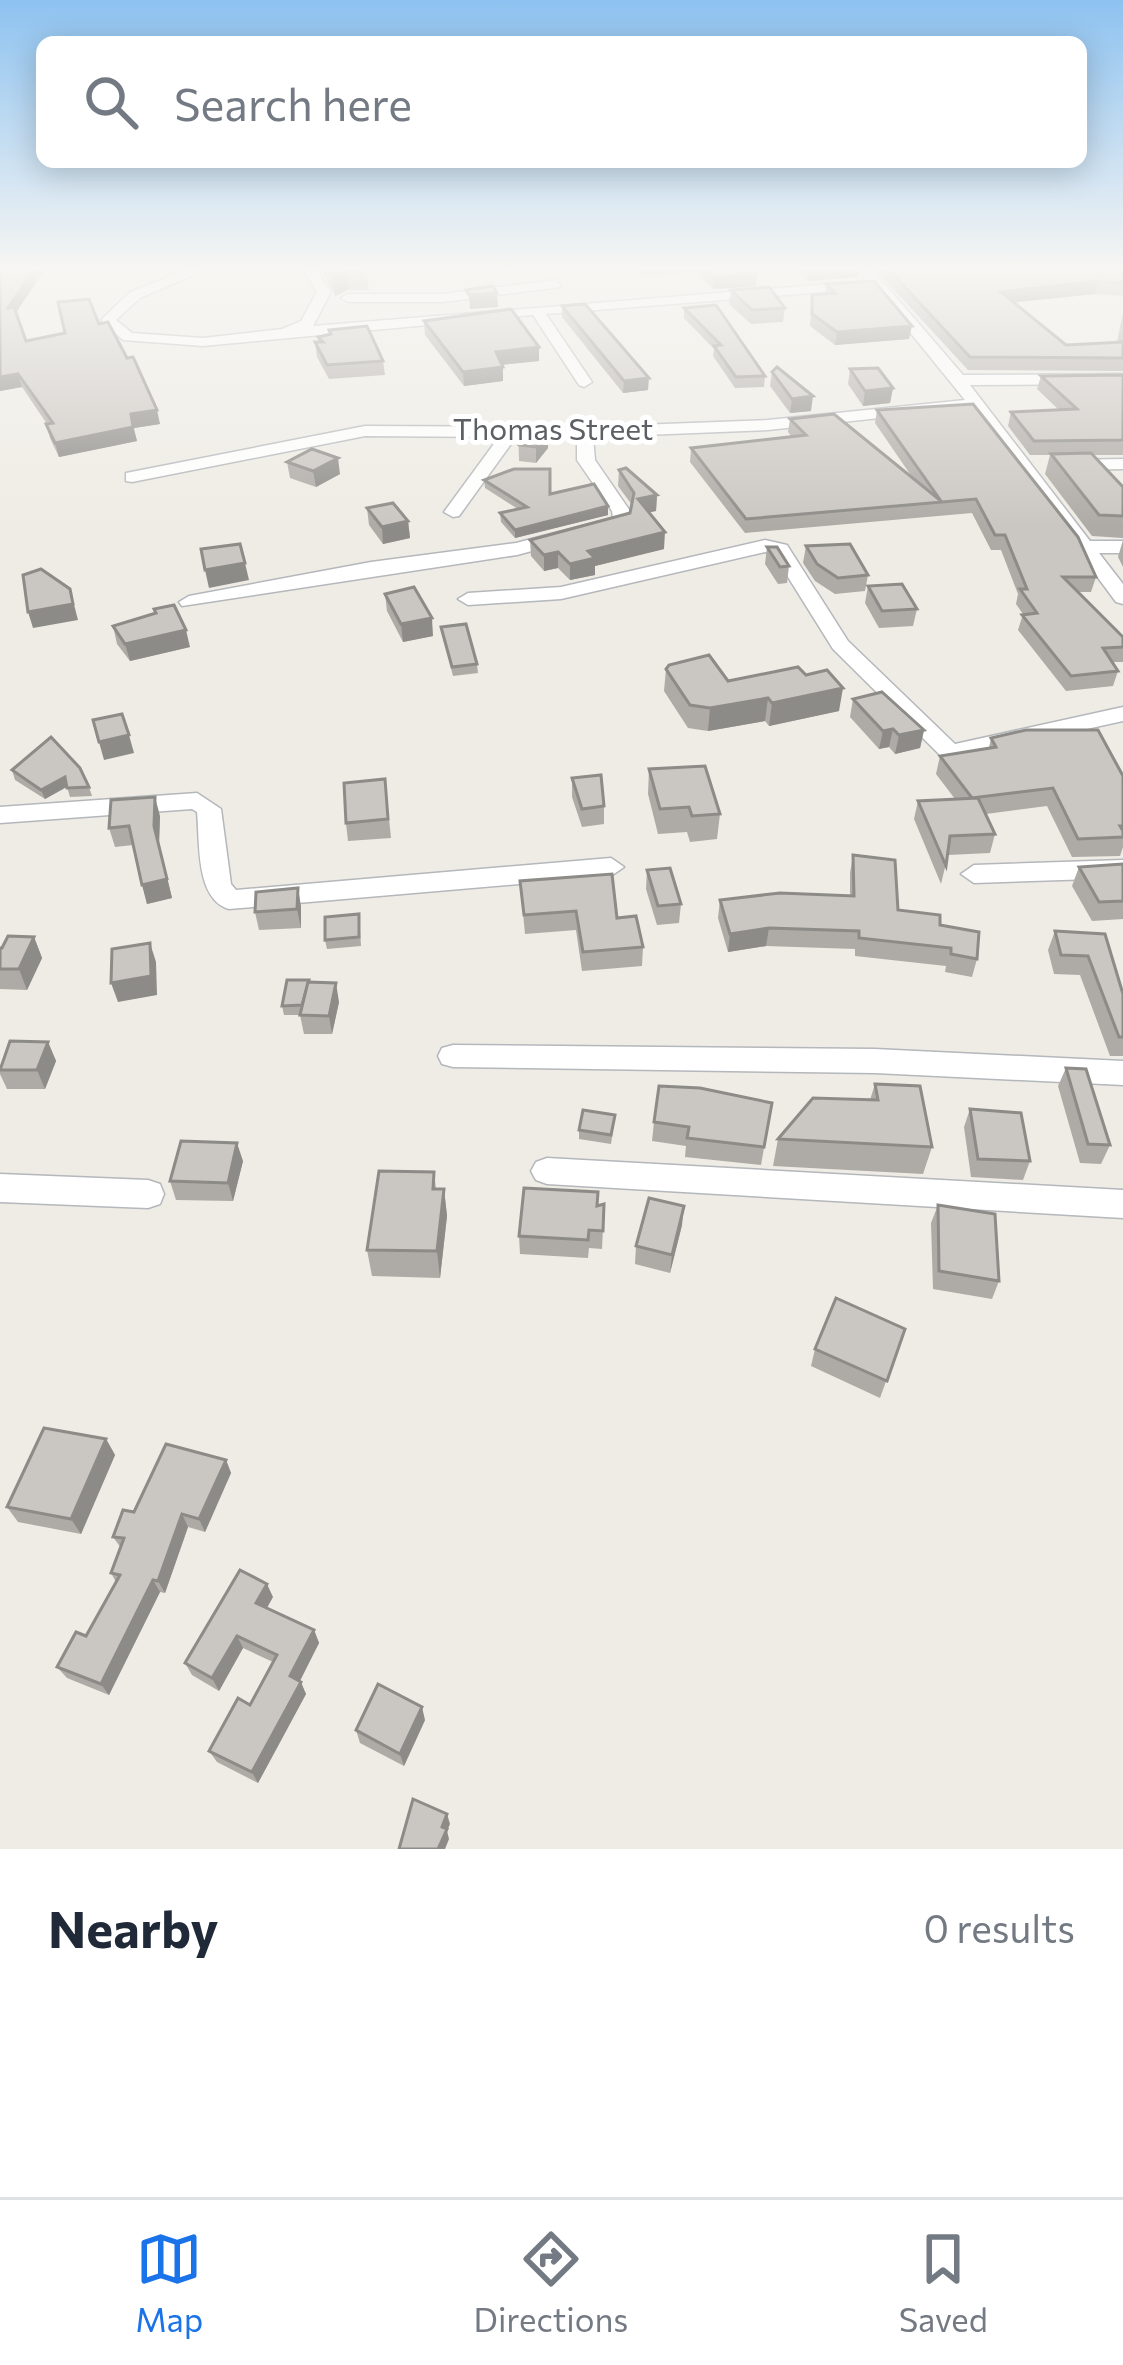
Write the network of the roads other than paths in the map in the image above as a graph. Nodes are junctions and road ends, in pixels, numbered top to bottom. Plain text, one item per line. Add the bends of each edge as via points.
1 (566, 354) edge
2 (937, 354) edge
3 (1123, 379) edge
4 (959, 380) junction
5 (584, 382) dead end
6 (978, 404) junction
7 (511, 432) junction
8 (585, 432) junction
9 (1123, 464) edge
10 (1024, 465) junction
11 (131, 477) dead end
12 (454, 512) dead end
13 (1081, 547) junction
14 (1123, 547) edge
15 (1123, 598) edge
16 (469, 599) dead end
17 (189, 602) dead end
18 (1123, 714) edge
19 (0, 815) edge
20 (610, 867) dead end
21 (1123, 869) edge
22 (974, 874) dead end
23 (453, 1056) dead end
24 (1123, 1073) edge
25 (547, 1171) dead end
26 (0, 1188) edge
27 (148, 1193) dead end
28 (1123, 1204) edge

1 - 5 street
2 - 4 street
3 - 4 street
4 - 6 street
6 - 8 street, Thomas Street via 768,425
6 - 10 street
7 - 8 street, Thomas Street
7 - 11 street, Thomas Street via 327,435
7 - 12 street
8 - 17 street via 586,460 622,521 517,549
9 - 10 street
10 - 13 street
13 - 14 street
13 - 15 street
16 - 18 street via 561,593 780,549 840,645 950,752
19 - 20 street via 197,801 208,809 218,885 229,900
21 - 22 street
23 - 24 street
25 - 28 street
26 - 27 street

